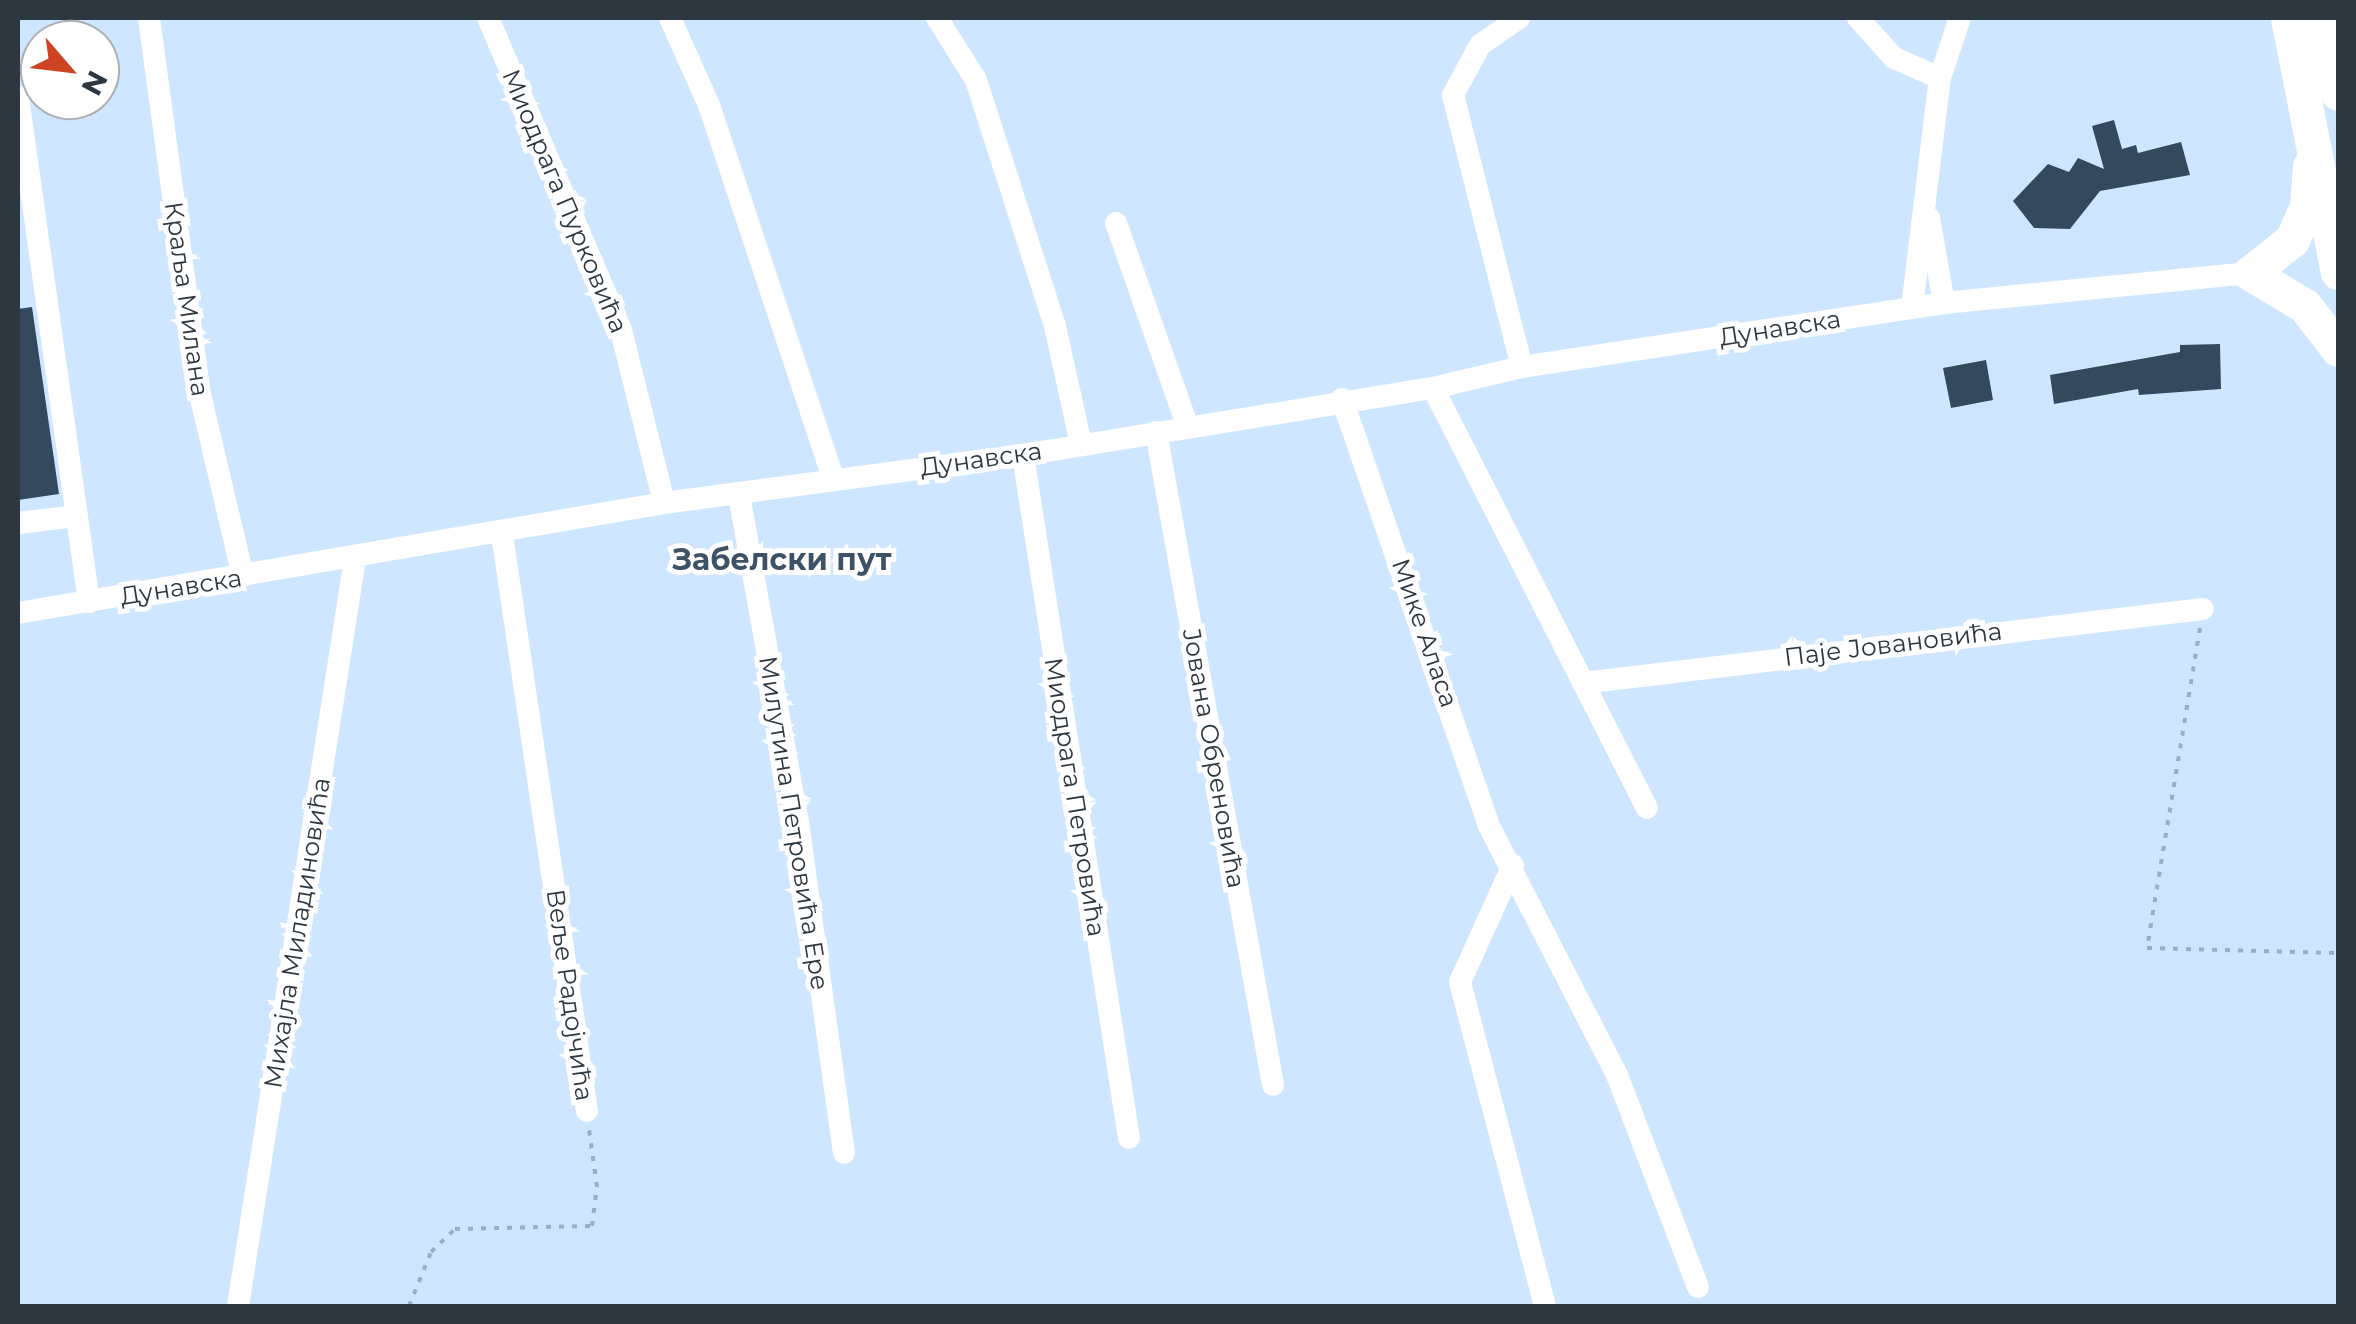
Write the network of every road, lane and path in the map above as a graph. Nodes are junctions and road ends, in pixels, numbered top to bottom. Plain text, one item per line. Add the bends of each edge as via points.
1 (150, 18) edge
2 (488, 18) edge
3 (670, 18) edge
4 (936, 18) edge
5 (1518, 18) edge
6 (1858, 18) edge
7 (1960, 18) edge
8 (2288, 18) edge
9 (2320, 18) edge
10 (1940, 78) junction
11 (2338, 91) edge
12 (18, 108) edge
13 (2314, 125) junction
14 (1923, 185) junction
15 (1116, 223) dead end
16 (2250, 272) junction
17 (2338, 272) edge
18 (28, 275) edge
19 (1944, 303) junction
20 (1912, 308) junction
21 (2338, 348) edge
22 (1522, 367) junction
23 (1433, 388) junction
24 (1342, 399) junction
25 (1188, 427) junction
26 (1156, 432) junction
27 (1081, 444) junction
28 (1023, 455) junction
29 (833, 478) junction
30 (739, 494) junction
31 (664, 504) junction
32 (77, 516) junction
33 (18, 523) edge
34 (502, 534) junction
35 (355, 559) junction
36 (243, 576) junction
37 (89, 602) junction
38 (2203, 608) joint
39 (18, 613) edge
40 (1583, 683) junction
41 (1647, 808) dead end
42 (1512, 865) junction
43 (2338, 953) edge
44 (1273, 1085) dead end
45 (586, 1111) joint
46 (1129, 1138) dead end
47 (844, 1153) dead end
48 (1698, 1287) dead end
49 (238, 1306) edge
50 (409, 1306) edge
51 (1545, 1306) edge

1 - 36 street, Краља Милана via 198,390
2 - 31 street, Миодрага Пурковића via 621,330
3 - 29 street via 708,105
4 - 27 street via 976,80 1055,326
5 - 22 street via 1480,45 1453,96
6 - 10 street via 1894,58
7 - 10 street
8 - 13 highway
9 - 11 highway
10 - 14 street
12 - 18 street
13 - 16 highway via 2301,224 2279,256
13 - 17 highway
14 - 19 street
14 - 20 street
15 - 25 street
16 - 19 street, Дунавска
16 - 21 highway via 2306,306
18 - 32 street
19 - 20 street, Дунавска
20 - 22 street, Дунавска
22 - 23 street, Дунавска
23 - 24 street, Дунавска
23 - 40 street
24 - 25 street, Дунавска
24 - 42 street, Мике Аласа via 1488,824
25 - 26 street, Дунавска
26 - 27 street, Дунавска
26 - 44 street, Јована Обреновића
27 - 28 street, Дунавска
28 - 29 street, Дунавска
28 - 46 street, Миодрага Петровића
29 - 30 street, Дунавска
30 - 31 street, Дунавска
30 - 47 street, Милутина Петровића Ере via 798,822
31 - 34 street, Дунавска
32 - 33 street
32 - 37 street
34 - 35 street, Дунавска
34 - 45 street, Веље Радојчића
35 - 36 street, Дунавска
35 - 49 street, Михајла Миладиновића
36 - 37 street, Дунавска
37 - 39 street, Дунавска
38 - 40 street, Паје Јовановића
38 - 43 path via 2147,948
40 - 41 street
42 - 48 street, Мике Аласа via 1616,1074
42 - 51 street via 1460,982
45 - 50 path, Веље Радојчића via 597,1221 580,1228 455,1229 431,1252

